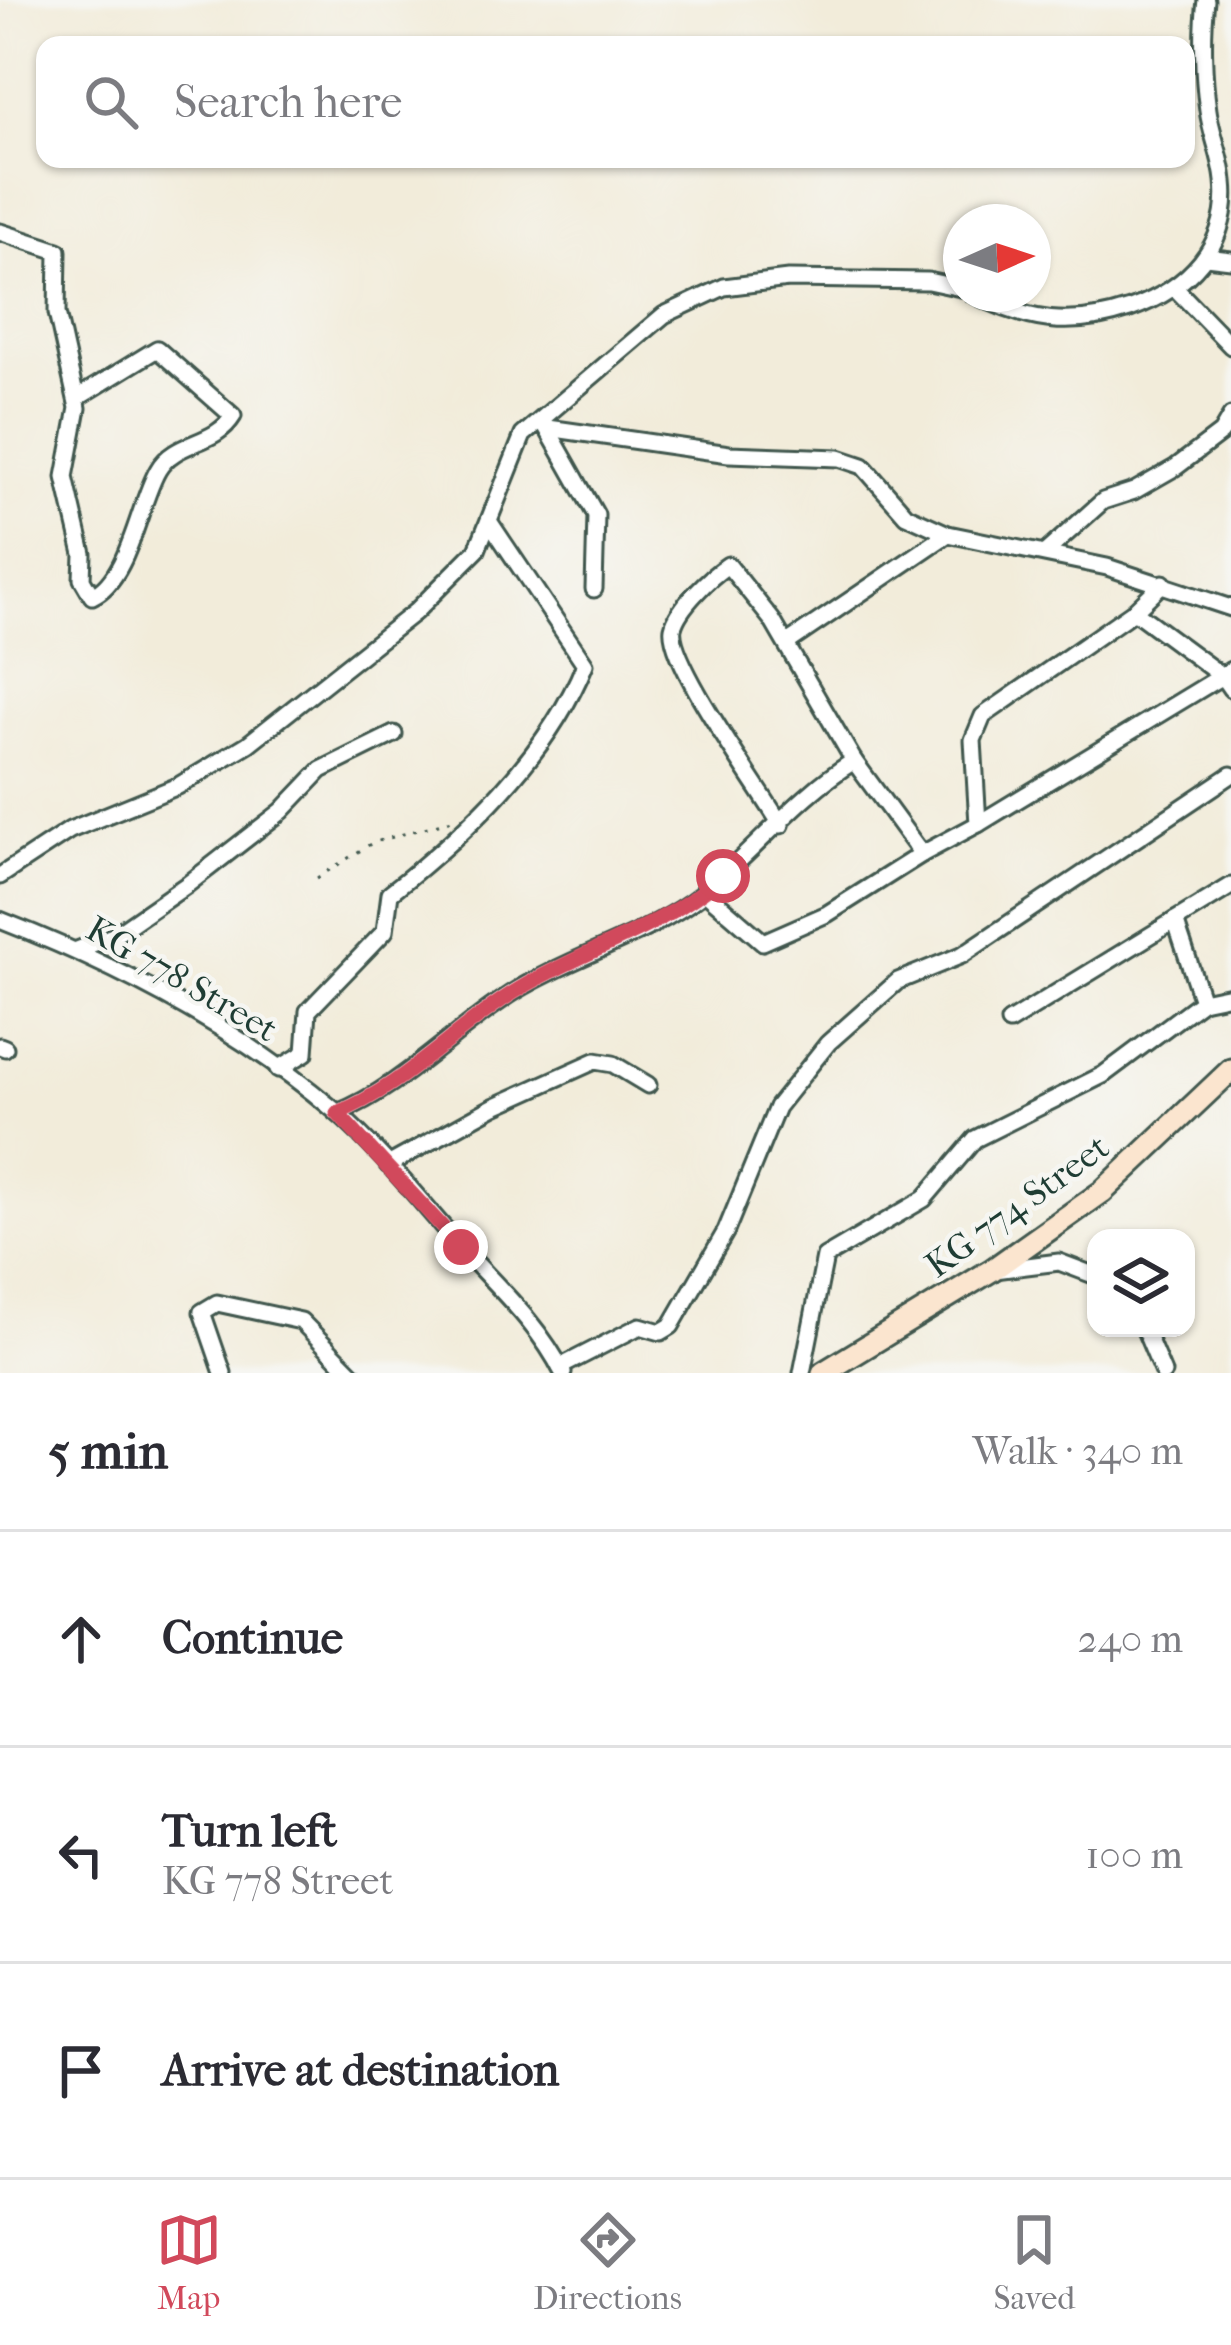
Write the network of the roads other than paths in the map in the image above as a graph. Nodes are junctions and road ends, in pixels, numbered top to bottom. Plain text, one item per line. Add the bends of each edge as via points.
1 (1206, 0) edge
2 (0, 232) edge
3 (1206, 256) junction
4 (1231, 260) edge
5 (943, 284) edge
6 (1175, 288) junction
7 (1011, 312) edge
8 (1231, 346) edge
9 (76, 398) junction
10 (1231, 416) edge
11 (545, 424) junction
12 (491, 524) junction
13 (948, 534) junction
14 (1046, 552) junction
15 (1163, 584) junction
16 (594, 589) dead end
17 (1231, 608) edge
18 (1134, 611) junction
19 (787, 643) junction
20 (1228, 678) edge
21 (394, 734) dead end
22 (854, 761) junction
23 (1231, 775) edge
24 (978, 824) junction
25 (781, 825) junction
26 (922, 854) junction
27 (0, 876) edge
28 (1231, 886) edge
29 (704, 892) junction
30 (0, 920) edge
31 (1175, 920) junction
32 (1153, 936) junction
33 (1184, 949) junction
34 (77, 950) junction
35 (1231, 995) edge
36 (1202, 1001) junction
37 (1009, 1022) dead end
38 (278, 1069) junction
39 (1231, 1070) edge
40 (648, 1085) dead end
41 (337, 1113) junction
42 (388, 1165) junction
43 (992, 1270) junction
44 (1087, 1273) edge
45 (1148, 1337) edge
46 (562, 1370) edge
47 (224, 1373) edge
48 (352, 1373) edge
49 (802, 1373) edge
50 (823, 1373) edge
51 (1163, 1373) edge

1 - 3 street via 1207,107 1225,209
2 - 9 street via 58,251 57,313
3 - 4 street
3 - 6 street
5 - 11 street via 788,279 724,287 642,330
6 - 7 street via 1065,325
6 - 8 street
9 - 9 street via 65,477 92,596 104,589 140,523 160,466 232,420 157,349
10 - 14 street via 1176,467 1103,501
11 - 12 street via 515,449
11 - 13 street via 729,454 839,458 863,466 906,515
11 - 16 street via 596,515
12 - 27 street via 446,585 248,744 178,786 70,830
12 - 38 street via 585,664 483,813 390,893 388,926 308,1011 305,1054
13 - 14 street
13 - 19 street
14 - 15 street
15 - 17 street
15 - 18 street
18 - 20 street
18 - 24 street via 983,716 973,740
19 - 22 street
19 - 25 street via 728,565 674,627 681,660
20 - 24 street
21 - 34 street via 332,762 188,884 113,936
22 - 25 street
22 - 26 street
23 - 46 street via 962,955 917,970 868,1003 777,1106 726,1231 671,1326 640,1326
24 - 26 street
25 - 29 street
26 - 29 street via 827,914 763,942
28 - 31 street
29 - 41 street via 656,925 520,988 367,1101
30 - 34 street, KG 778 Street
31 - 32 street
31 - 33 street
32 - 33 street
32 - 37 street
33 - 36 street
34 - 38 street, KG 778 Street via 225,1030
35 - 36 street
36 - 49 street via 1103,1075 974,1139 924,1199 826,1257
38 - 41 street, KG 778 Street
39 - 43 street, KG 774 Street via 1102,1192
40 - 42 street via 595,1061
41 - 42 street, KG 778 Street
42 - 46 street, KG 778 Street via 535,1327
43 - 44 street via 1059,1262
43 - 50 street, KG 774 Street
45 - 51 street
47 - 48 street via 202,1312 217,1303 302,1321

